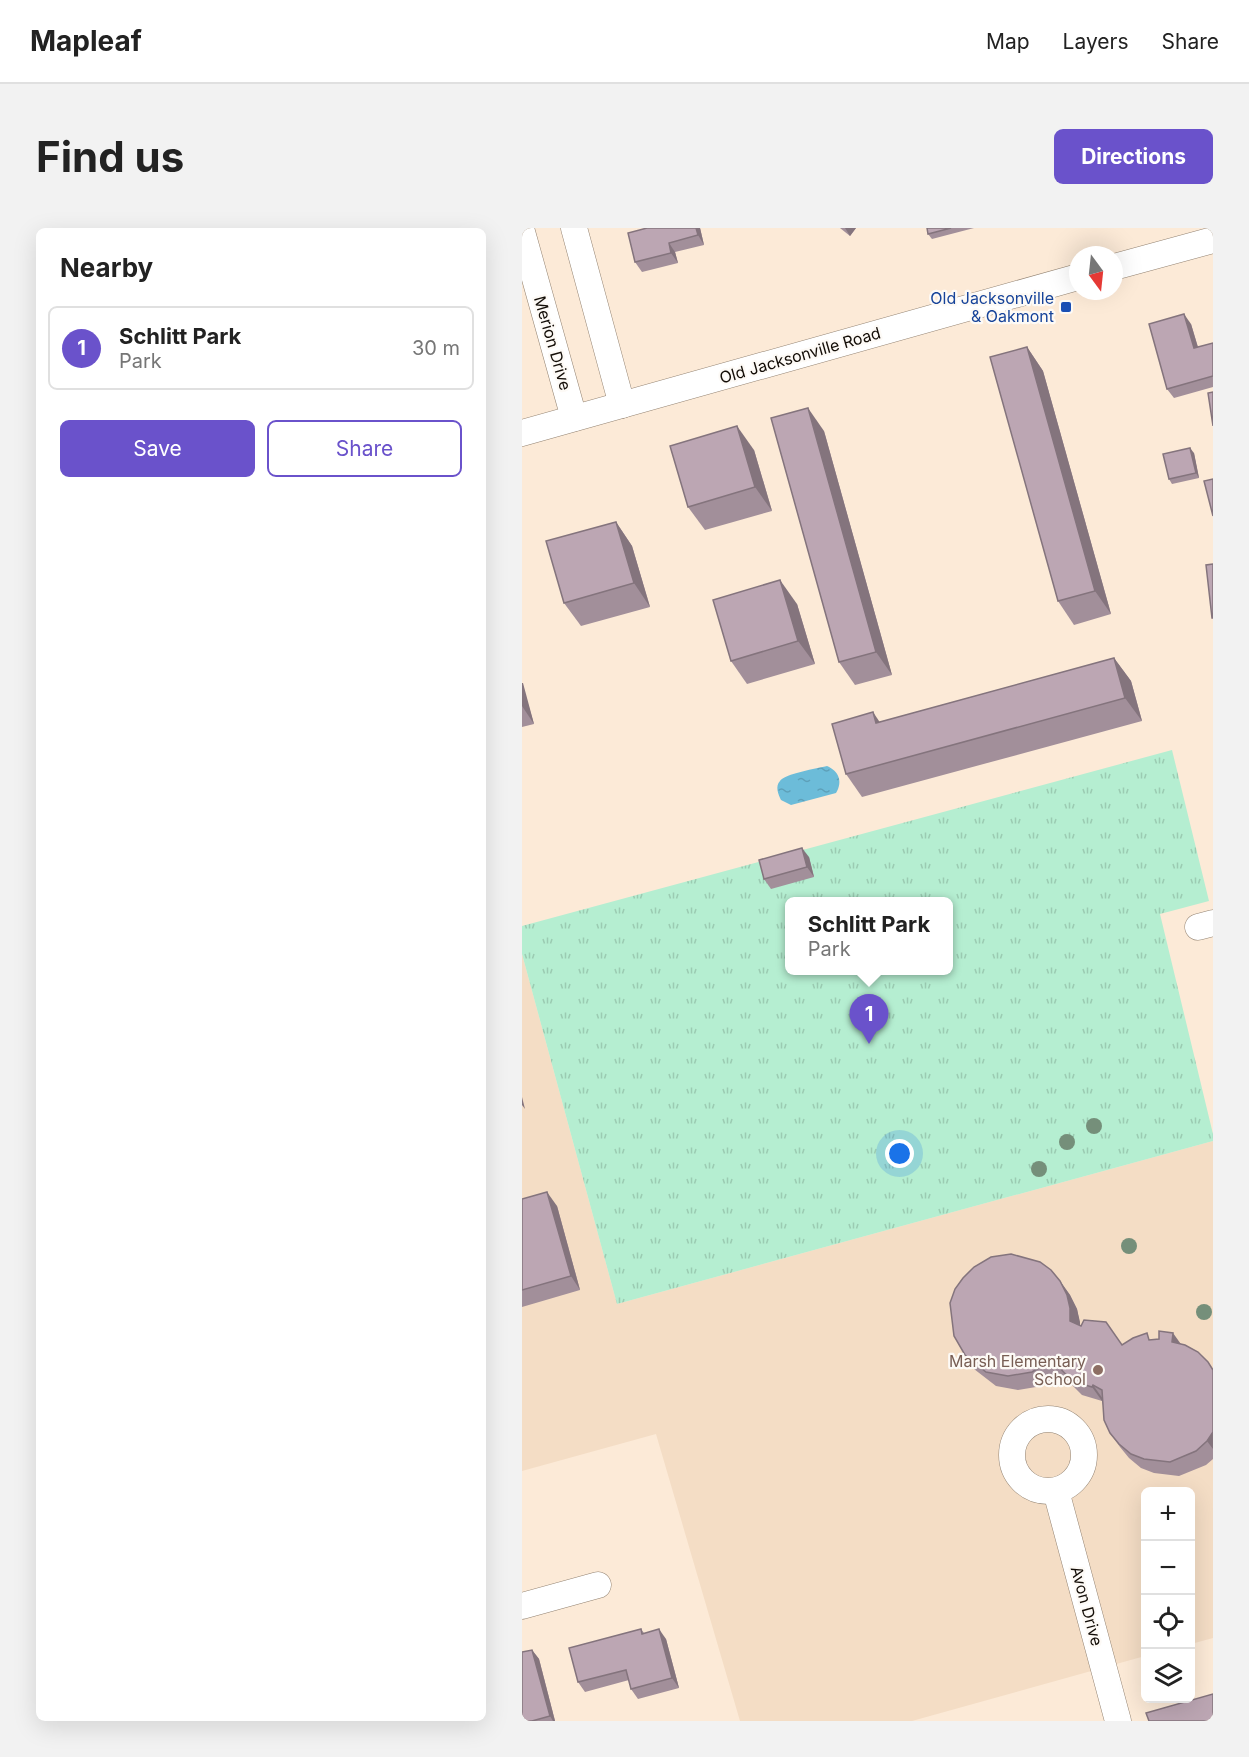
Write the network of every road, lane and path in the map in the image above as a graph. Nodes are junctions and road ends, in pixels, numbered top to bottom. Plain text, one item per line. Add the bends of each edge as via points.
1 (574, 228) edge
2 (522, 232) edge
3 (1213, 240) edge
4 (1123, 265) edge
5 (1069, 280) edge
6 (622, 405) junction
7 (574, 418) junction
8 (522, 433) edge
9 (1056, 1491) dead end
10 (598, 1585) dead end
11 (522, 1606) edge
12 (1118, 1721) edge

1 - 6 street
2 - 7 street, Merion Drive
3 - 4 street
5 - 6 street, Old Jacksonville Road
6 - 7 street, Old Jacksonville Road
7 - 8 street, Old Jacksonville Road
9 - 12 street, Avon Drive
10 - 11 street

